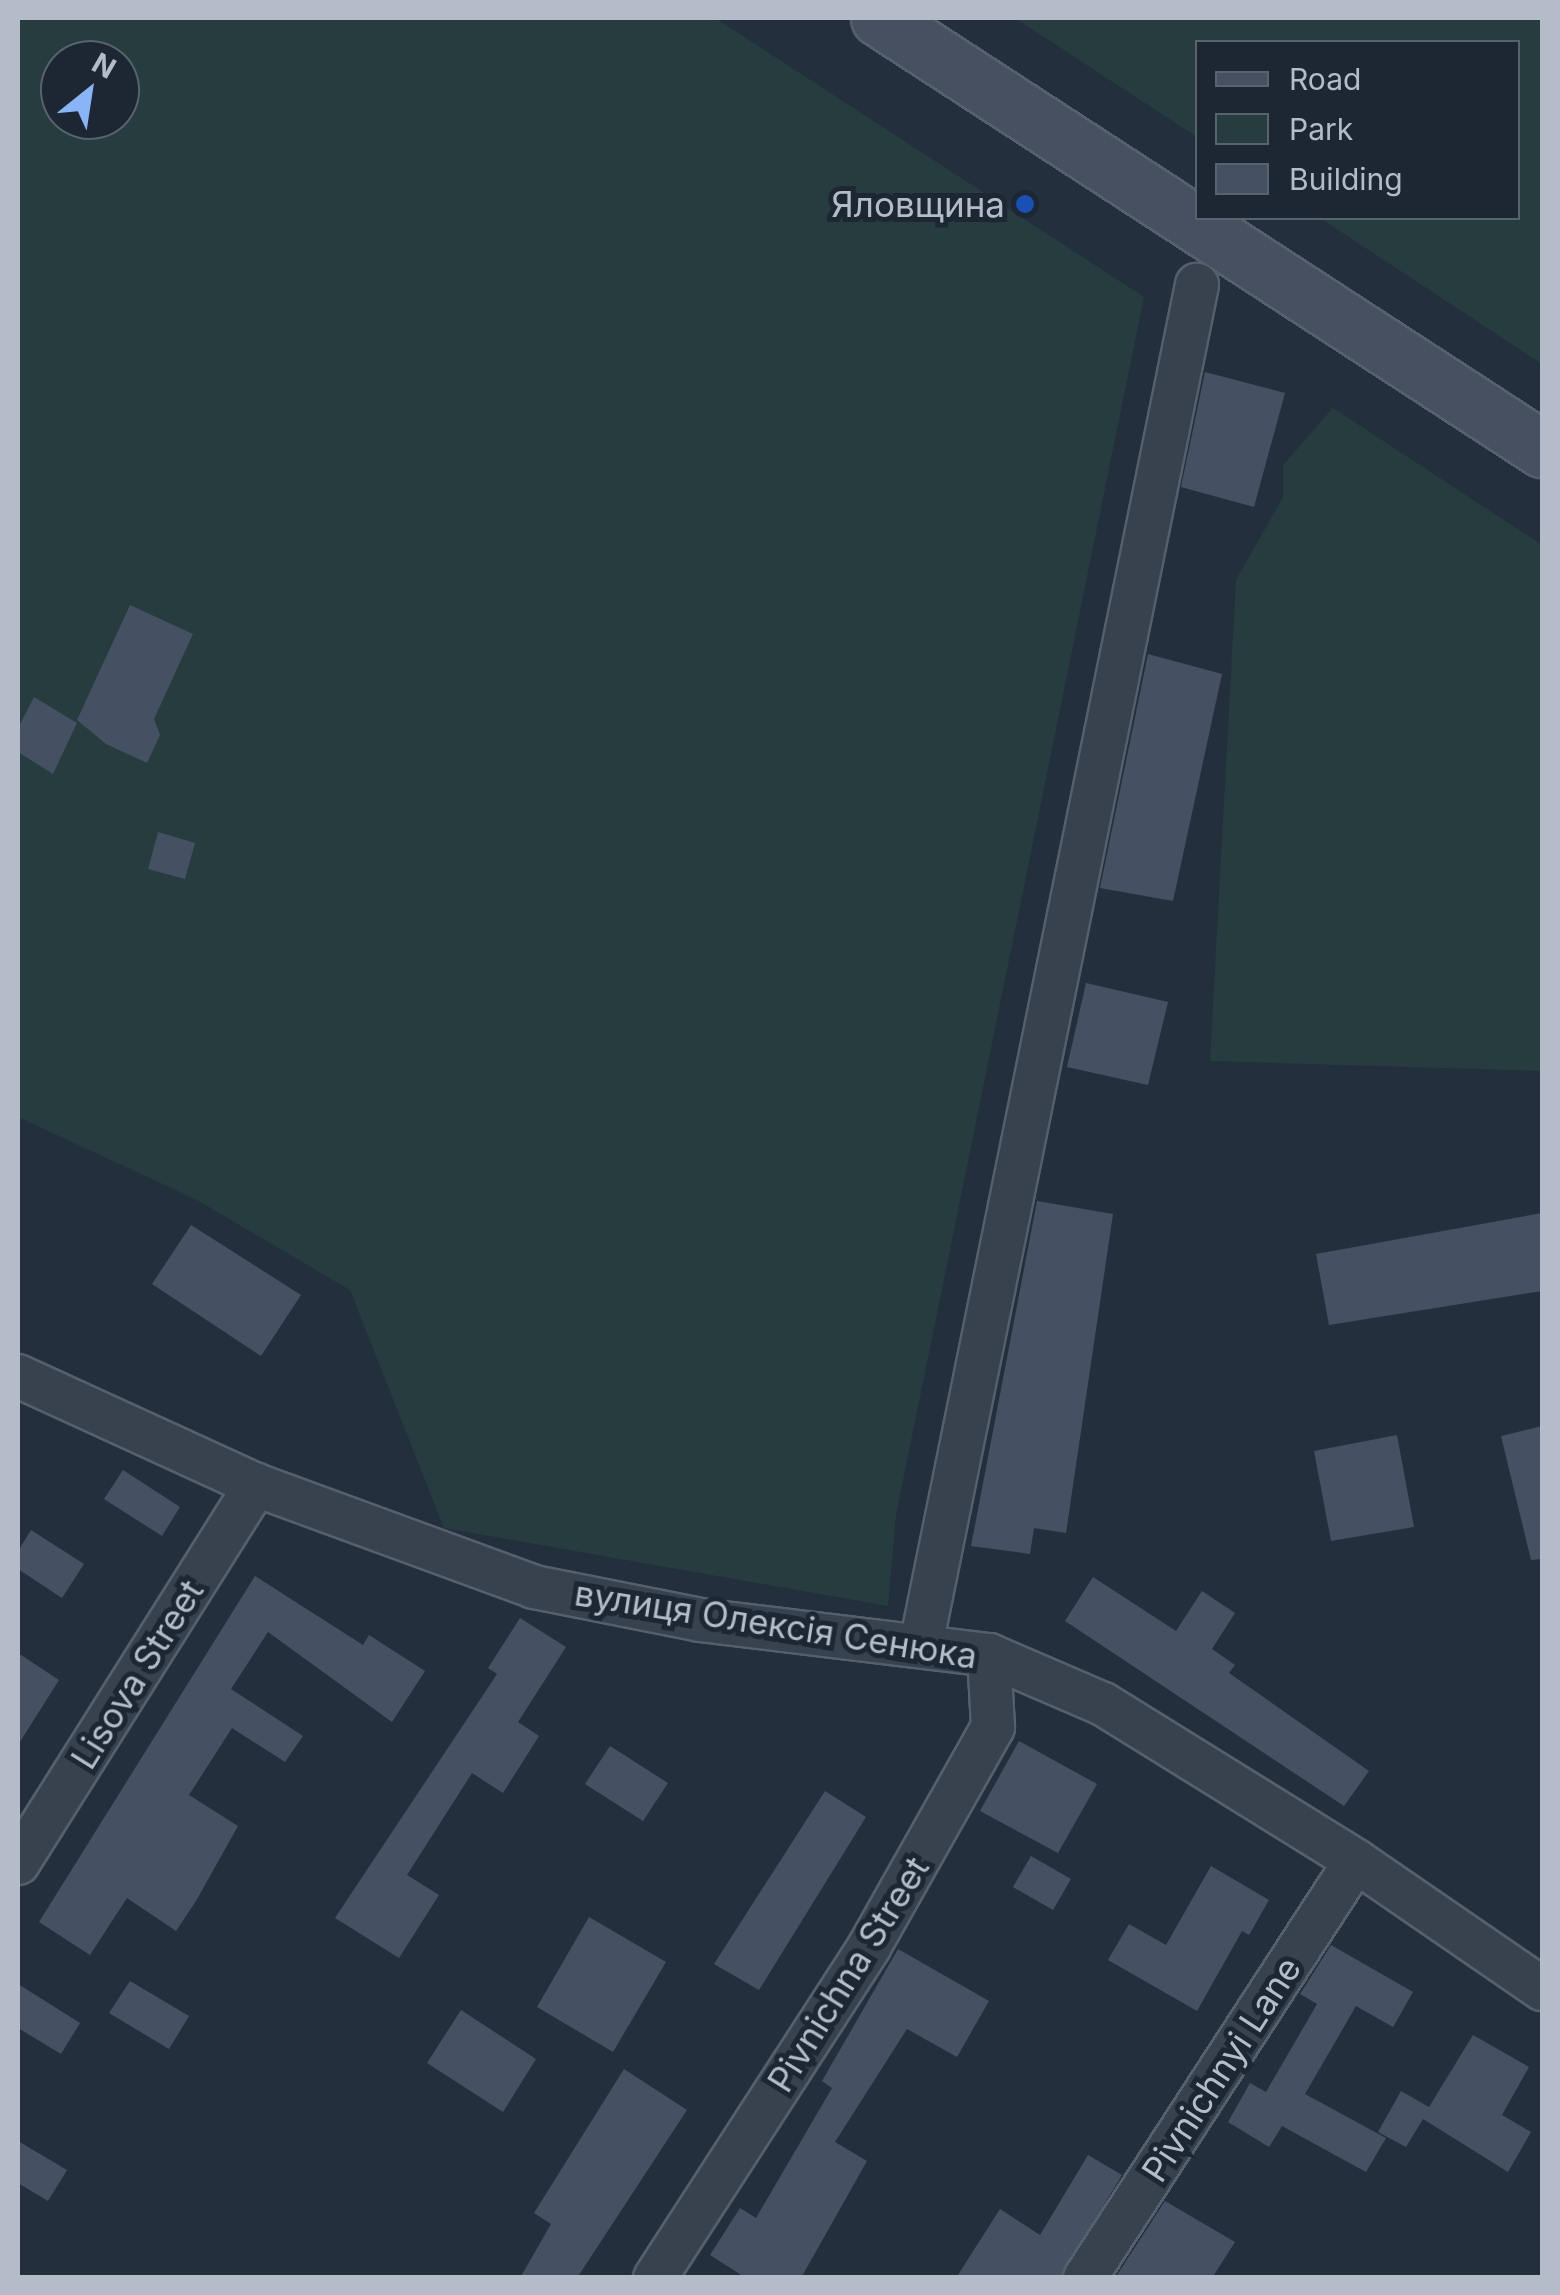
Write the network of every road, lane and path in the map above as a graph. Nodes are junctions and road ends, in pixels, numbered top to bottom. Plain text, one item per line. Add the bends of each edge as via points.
1 (879, 18) edge
2 (1197, 285) dead end
3 (1542, 449) edge
4 (18, 1376) edge
5 (256, 1484) junction
6 (922, 1645) junction
7 (989, 1655) junction
8 (1356, 1861) junction
9 (18, 1862) edge
10 (1542, 1989) edge
11 (655, 2278) edge
12 (1085, 2278) edge

1 - 3 main road
2 - 6 street
4 - 5 street, вулиця Олексія Сенюка
5 - 6 street, вулиця Олексія Сенюка via 534,1587 700,1620
5 - 9 street, Lisova Street
6 - 7 street, вулиця Олексія Сенюка
7 - 8 street, вулиця Олексія Сенюка via 1102,1704
7 - 11 street, Pivnichna Street via 993,1727 870,1947
8 - 10 street, вулиця Олексія Сенюка
8 - 12 street, Pivnichnyi Lane

